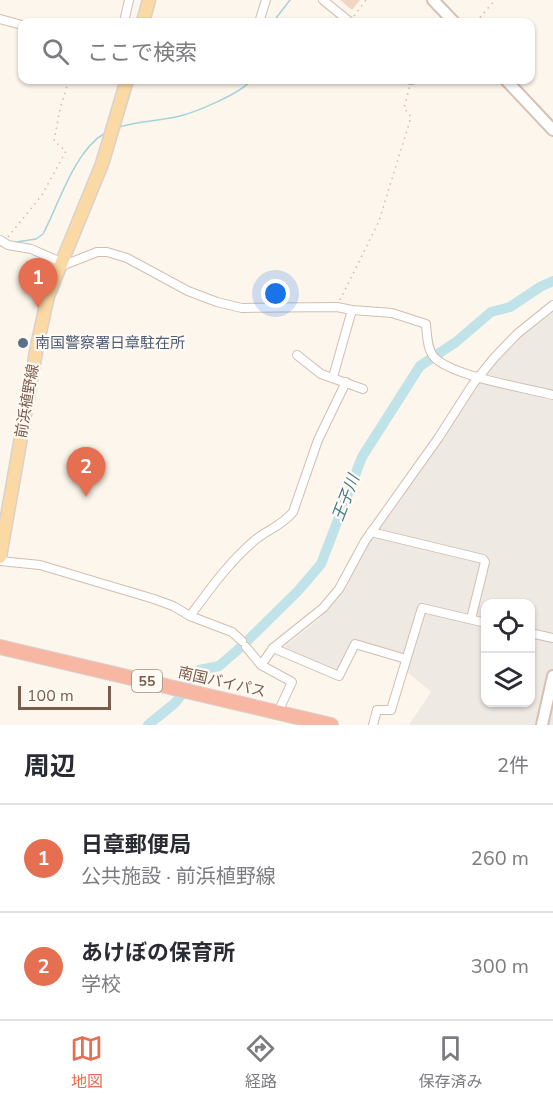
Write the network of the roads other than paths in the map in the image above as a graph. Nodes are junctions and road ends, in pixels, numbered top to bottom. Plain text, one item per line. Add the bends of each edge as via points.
1 (129, 0) edge
2 (149, 0) edge
3 (266, 0) edge
4 (323, 0) edge
5 (433, 0) edge
6 (125, 18) edge
7 (144, 18) edge
8 (260, 18) edge
9 (345, 18) edge
10 (450, 18) edge
11 (0, 19) edge
12 (18, 24) edge
13 (126, 84) edge
14 (510, 84) edge
15 (553, 130) edge
16 (2, 240) edge
17 (60, 265) junction
18 (553, 304) edge
19 (352, 310) junction
20 (297, 355) dead end
21 (333, 377) junction
22 (480, 378) junction
23 (346, 382) junction
24 (363, 389) dead end
25 (553, 395) edge
26 (371, 532) junction
27 (0, 559) edge
28 (190, 616) junction
29 (471, 619) junction
30 (481, 622) edge
31 (535, 634) edge
32 (553, 638) edge
33 (0, 646) edge
34 (273, 648) junction
35 (0, 656) edge
36 (406, 659) junction
37 (261, 665) junction
38 (86, 671) junction
39 (553, 676) edge
40 (205, 699) junction
41 (278, 712) junction
42 (294, 725) edge
43 (331, 725) edge
44 (373, 725) edge
45 (542, 725) edge

1 - 6 street
2 - 7 main road
3 - 8 street
4 - 9 street
5 - 10 main road
11 - 12 street
13 - 17 main road, 前浜植野線 via 102,164
14 - 15 main road
16 - 17 street via 31,249
17 - 19 street via 107,252 216,302 242,308
17 - 27 main road, 前浜植野線 via 48,296 37,346
18 - 22 street via 494,358
19 - 21 street
19 - 22 street via 392,313 423,321 434,357
20 - 21 street via 318,372
21 - 23 street
22 - 25 street
22 - 26 street
23 - 24 street
23 - 28 street via 318,440 289,518 256,538 217,578
26 - 29 street via 483,559
26 - 34 street via 323,608
27 - 28 street via 80,576 164,602
28 - 37 street via 232,632
29 - 30 street
29 - 36 street via 422,608
31 - 32 street
33 - 38 highway, 南国バイパス / 55
34 - 36 street via 339,676 355,644
34 - 37 street
35 - 38 highway, 南国バイパス / 55
36 - 44 street via 391,710 377,710
37 - 41 street via 292,682
38 - 40 highway, 南国バイパス / 55
39 - 45 main road
40 - 41 highway, 南国バイパス / 55
40 - 42 highway, 南国バイパス / 55
41 - 43 highway, 南国バイパス / 55

